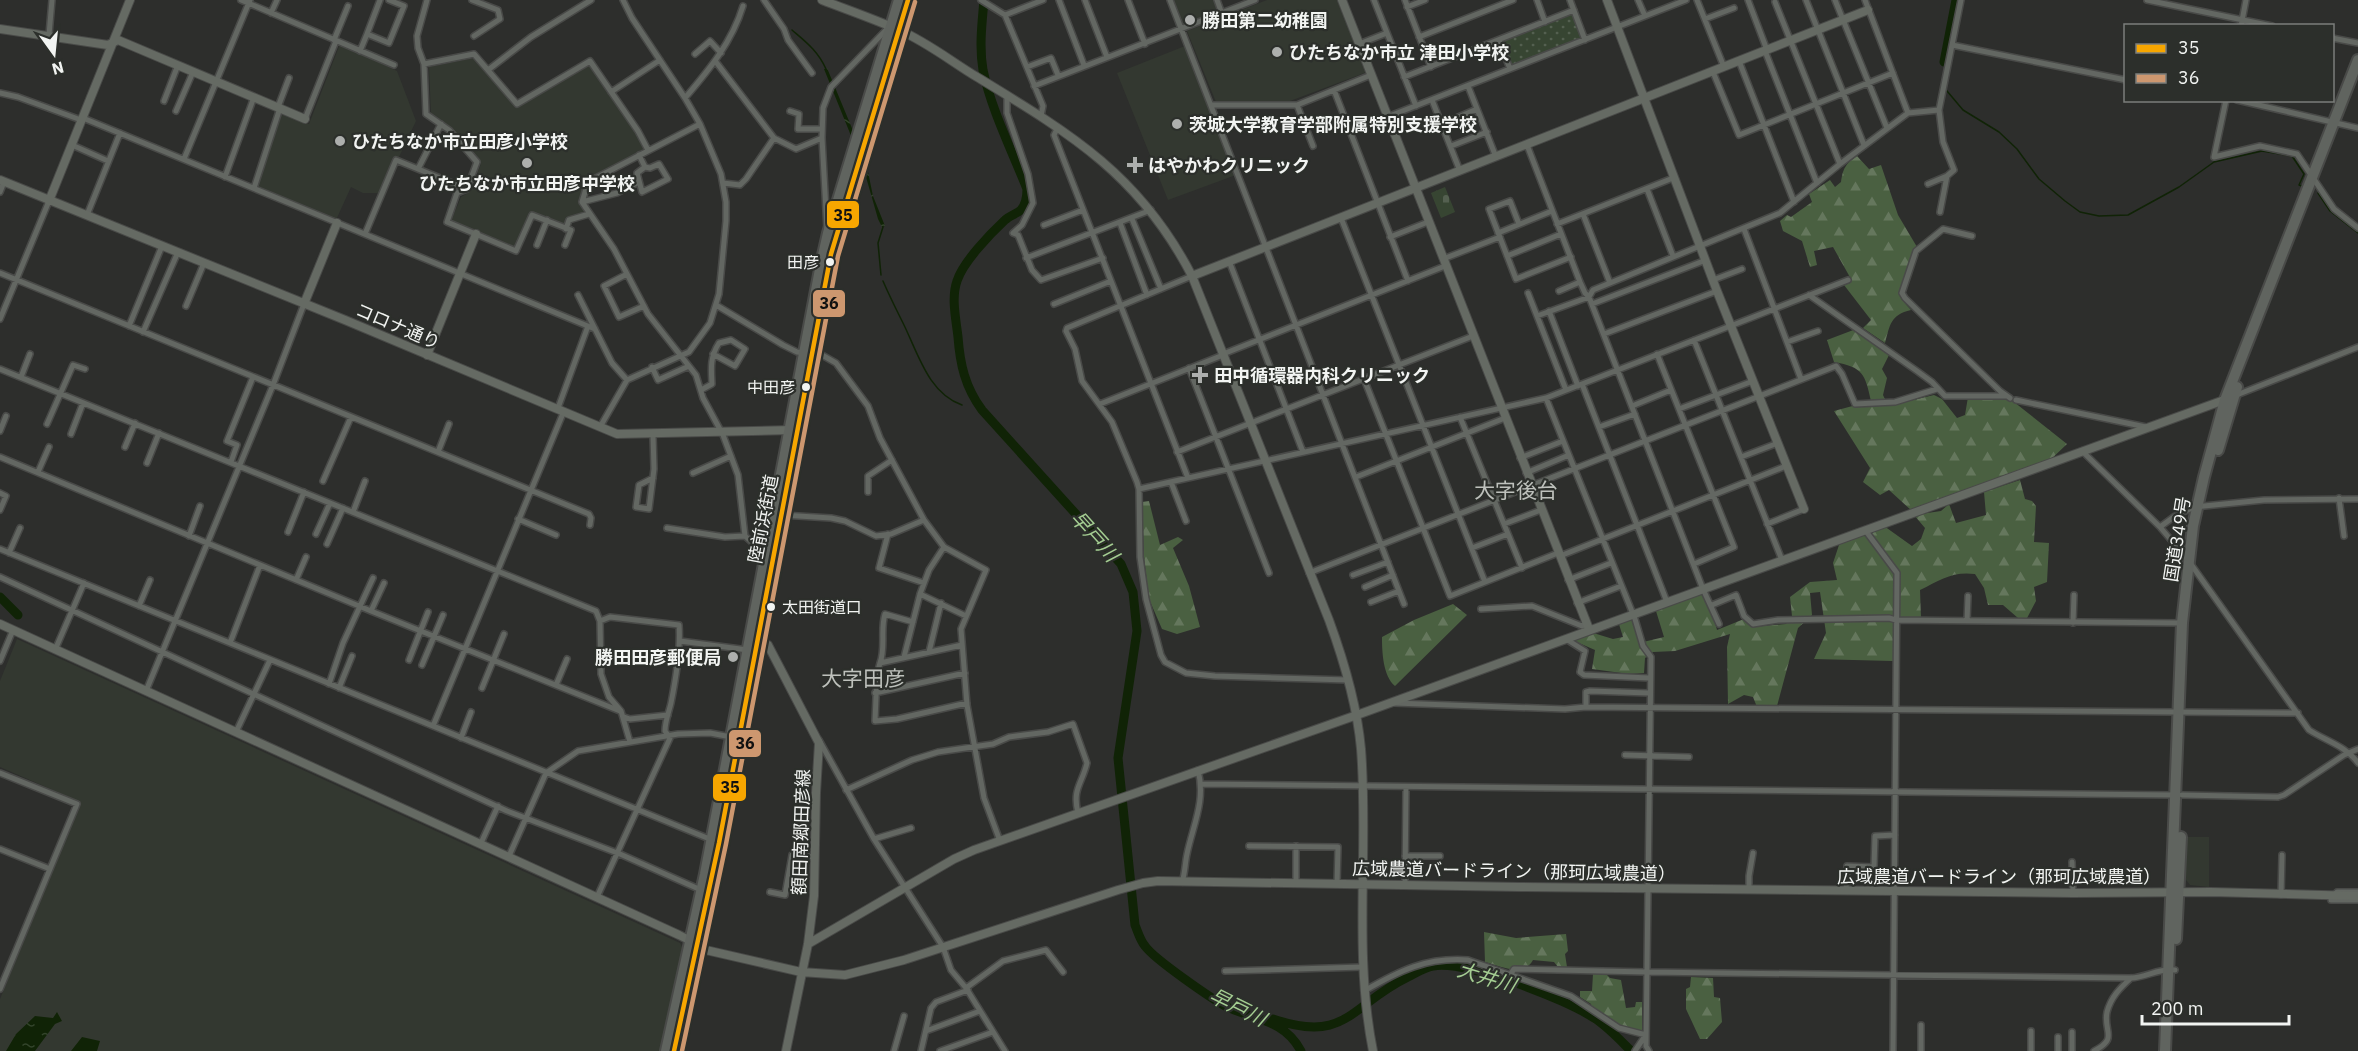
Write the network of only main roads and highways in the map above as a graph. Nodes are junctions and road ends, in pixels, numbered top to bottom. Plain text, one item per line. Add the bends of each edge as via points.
1 (899, 0) edge
2 (908, 0) edge
3 (895, 28) junction
4 (2358, 60) edge
5 (2358, 77) edge
6 (2337, 123) junction
7 (777, 515) junction
8 (2191, 565) junction
9 (754, 636) junction
10 (2182, 712) junction
11 (715, 841) junction
12 (693, 944) junction
13 (2172, 969) junction
14 (666, 1051) edge
15 (674, 1051) edge
16 (2165, 1051) edge
17 (2172, 1051) edge

1 - 3 highway, 陸前浜街道
2 - 3 highway, 陸前浜街道
3 - 7 highway, 陸前浜街道 via 832,234
4 - 6 highway, 国道349号
5 - 6 highway, 国道349号
6 - 8 highway, 国道349号 via 2229,398 2201,507
7 - 9 highway, 陸前浜街道
7 - 9 highway, 陸前浜街道 via 767,546
8 - 10 highway, 国道349号
8 - 10 highway, 国道349号 via 2182,623
9 - 11 highway, 陸前浜街道
10 - 13 highway, 国道349号
11 - 12 highway, 陸前浜街道
11 - 12 highway, 陸前浜街道 via 701,890
12 - 14 highway, 陸前浜街道
12 - 15 highway, 陸前浜街道
13 - 16 highway, 国道349号
13 - 17 highway, 国道349号

